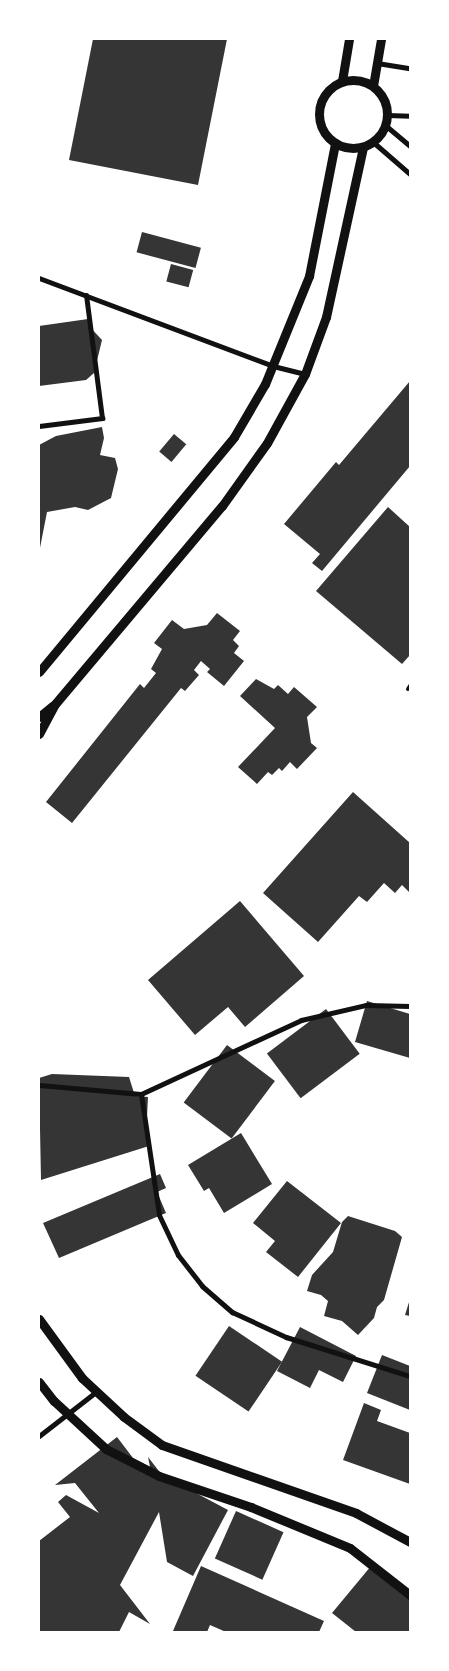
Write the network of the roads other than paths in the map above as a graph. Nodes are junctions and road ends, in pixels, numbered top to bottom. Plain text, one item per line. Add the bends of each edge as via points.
1 (349, 39) edge
2 (381, 39) edge
3 (377, 63) junction
4 (410, 68) edge
5 (342, 81) junction
6 (373, 86) junction
7 (387, 114) junction
8 (410, 116) edge
9 (386, 125) junction
10 (373, 142) junction
11 (335, 143) junction
12 (410, 146) edge
13 (363, 147) junction
14 (410, 174) edge
15 (39, 278) edge
16 (86, 295) junction
17 (273, 366) junction
18 (305, 374) junction
19 (39, 426) edge
20 (39, 672) edge
21 (55, 704) junction
22 (39, 717) edge
23 (39, 734) edge
24 (410, 1006) edge
25 (39, 1085) edge
26 (140, 1094) junction
27 (39, 1319) edge
28 (410, 1376) edge
29 (39, 1382) edge
30 (97, 1391) junction
31 (67, 1414) junction
32 (39, 1436) edge
33 (410, 1542) edge
34 (410, 1595) edge

1 - 5 street
2 - 3 street
3 - 4 street
3 - 6 street
5 - 6 street via 364,81
5 - 11 street via 324,95 319,107 322,130
6 - 7 street via 384,99
7 - 8 street
7 - 9 street
9 - 10 street
9 - 12 street
10 - 13 street
10 - 14 street
11 - 13 street via 351,148
11 - 17 street via 309,276
13 - 18 street via 326,317
15 - 16 street
16 - 17 street
16 - 19 street via 102,418
17 - 18 street
17 - 20 street via 234,436
18 - 21 street via 267,443 222,506
21 - 22 street
21 - 23 street
24 - 26 street via 366,1006 301,1020
25 - 26 street
26 - 28 street via 159,1215 178,1255 202,1286 232,1312 286,1337
27 - 30 street via 82,1378
29 - 31 street
30 - 31 street
30 - 33 street via 162,1445 356,1513
31 - 32 street
31 - 34 street via 106,1449 159,1476 251,1508 350,1548

